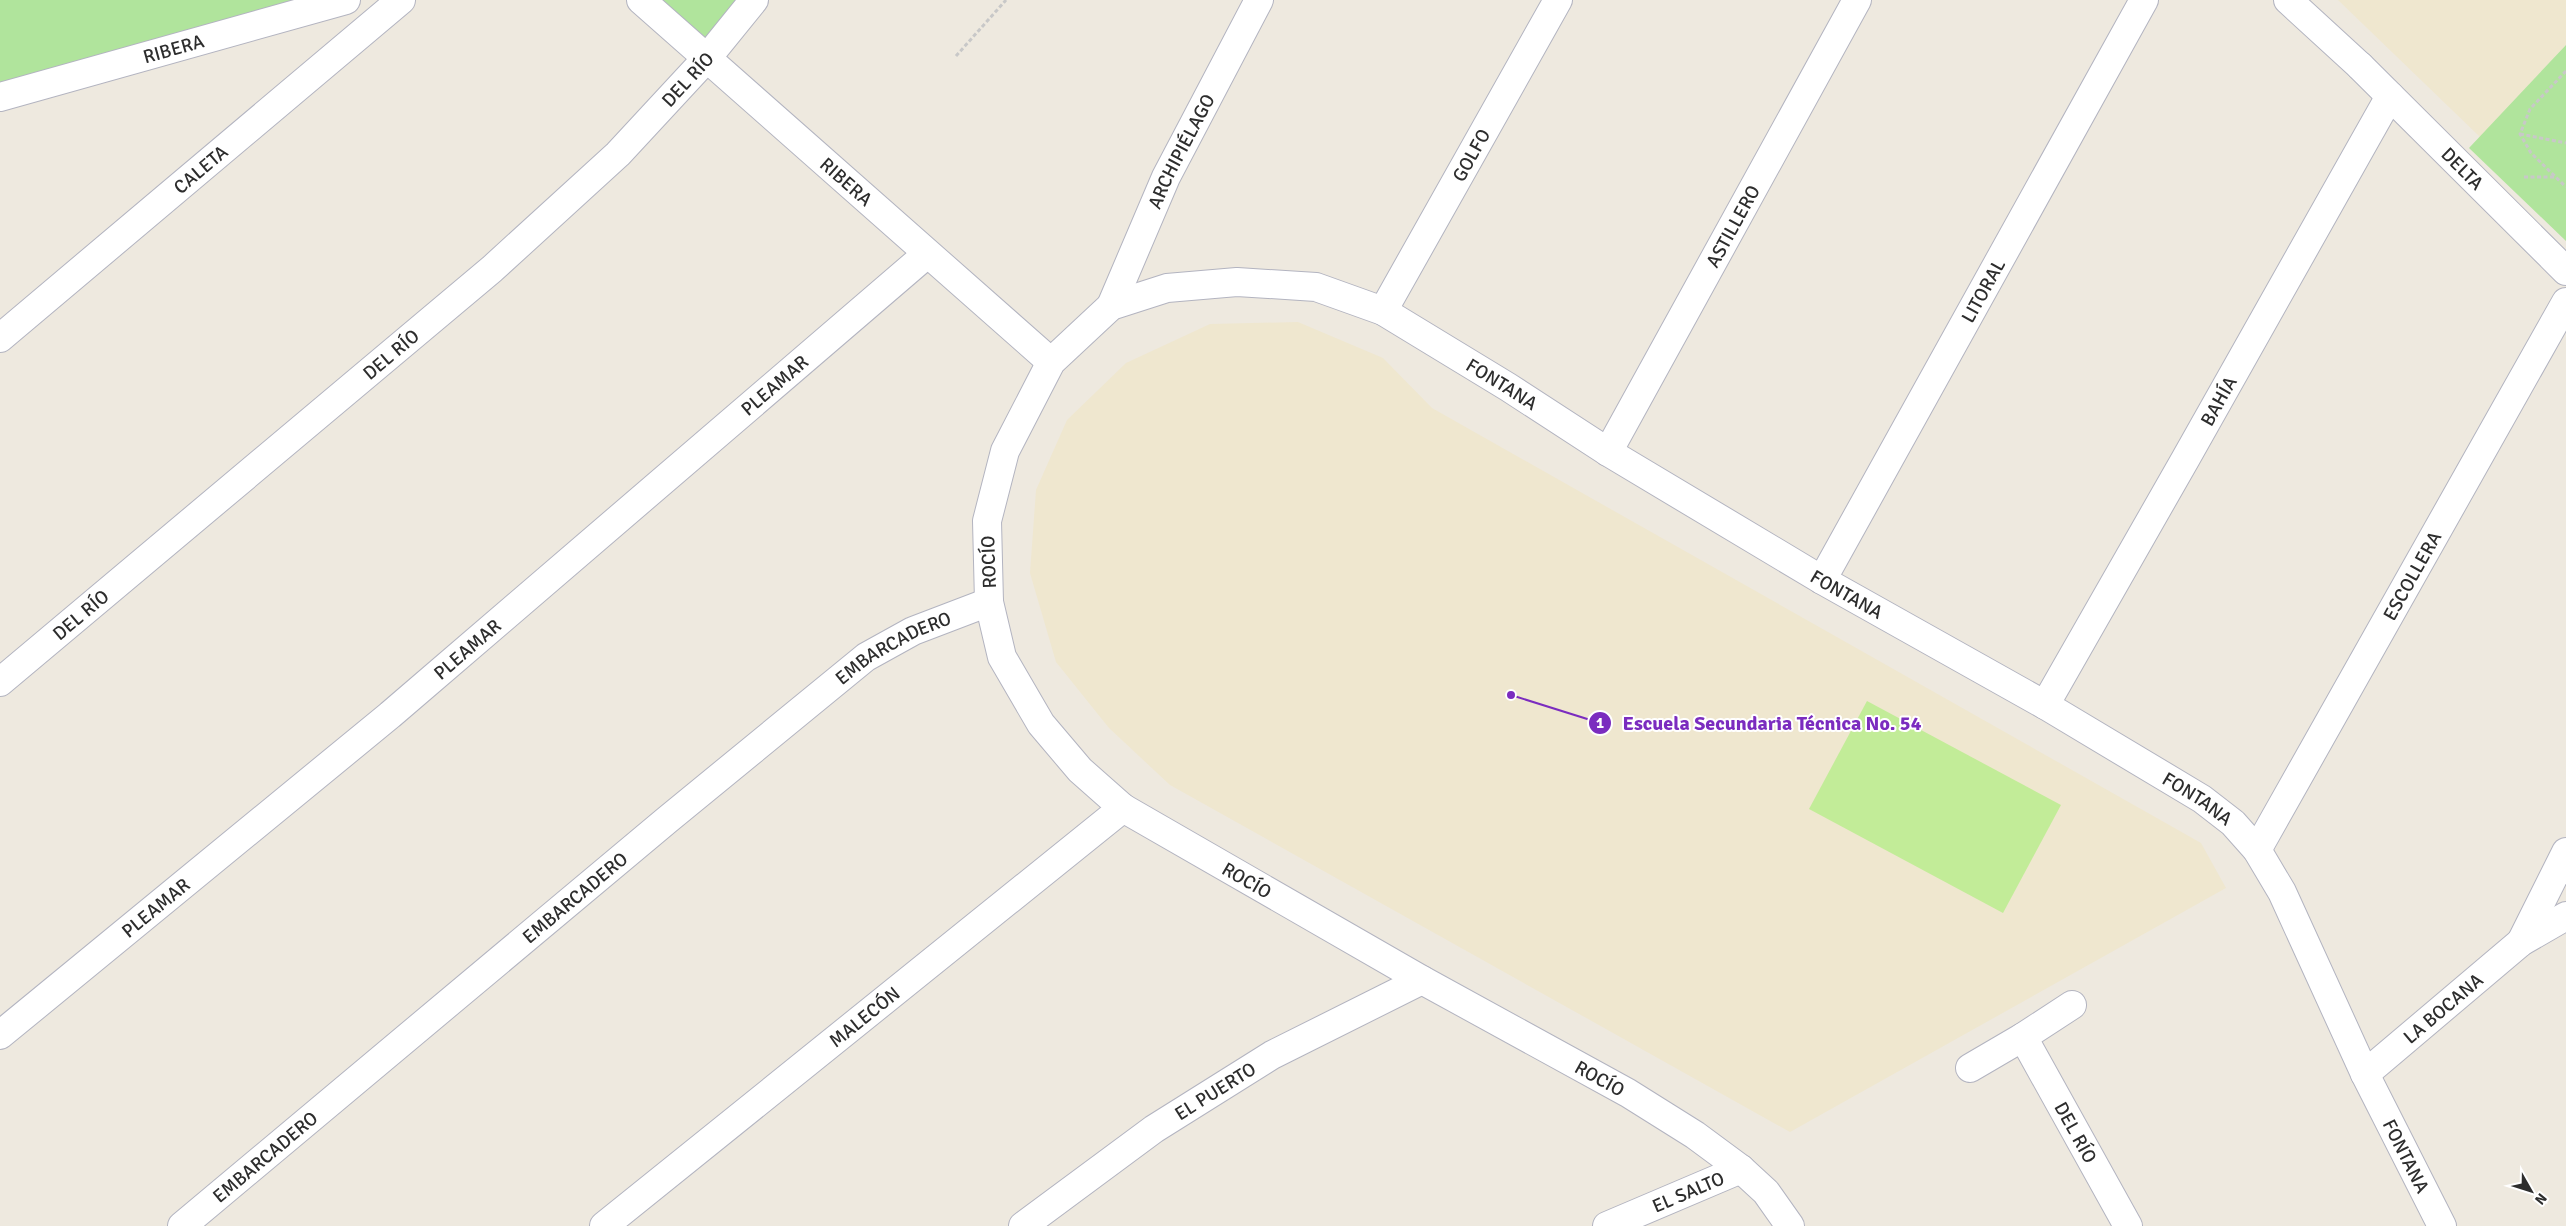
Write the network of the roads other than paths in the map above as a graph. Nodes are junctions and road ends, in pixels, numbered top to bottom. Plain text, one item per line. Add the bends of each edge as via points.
1 (346, 0) edge
2 (401, 0) edge
3 (642, 0) edge
4 (754, 0) edge
5 (1259, 0) edge
6 (1558, 0) edge
7 (1856, 0) edge
8 (2144, 0) edge
9 (2288, 0) edge
10 (707, 58) junction
11 (2390, 96) junction
12 (0, 97) edge
13 (927, 254) junction
14 (2566, 271) edge
15 (2566, 302) edge
16 (1112, 306) junction
17 (1383, 311) junction
18 (0, 338) edge
19 (1051, 362) junction
20 (1608, 452) junction
21 (1822, 580) junction
22 (989, 602) junction
23 (0, 682) edge
24 (2045, 705) junction
25 (1123, 808) junction
26 (2257, 850) junction
27 (2566, 852) edge
28 (2566, 916) edge
29 (2521, 942) junction
30 (1422, 980) junction
31 (2072, 1005) dead end
32 (0, 1035) edge
33 (2023, 1037) junction
34 (1970, 1068) dead end
35 (2365, 1074) junction
36 (1742, 1169) junction
37 (182, 1226) edge
38 (604, 1226) edge
39 (1023, 1226) edge
40 (1607, 1226) edge
41 (1790, 1226) edge
42 (2128, 1226) edge
43 (2442, 1226) edge

1 - 12 street, RIBERA
2 - 18 street, CALETA
3 - 10 street, RIBERA
4 - 10 street, DEL RÍO
5 - 16 street, ARCHIPIÉLAGO via 1166,177
6 - 17 street, GOLFO
7 - 20 street, ASTILLERO
8 - 21 street, LITORAL
9 - 11 street, DELTA
10 - 13 street, RIBERA
10 - 23 street, DEL RÍO via 618,154 492,269
11 - 14 street, DELTA
11 - 24 street, BAHÍA
13 - 19 street, RIBERA
13 - 32 street, PLEAMAR via 390,715
15 - 26 street, ESCOLLERA
16 - 17 street, FONTANA via 1167,288 1237,282 1316,287
16 - 19 street, FONTANA
17 - 20 street, FONTANA
19 - 22 street, ROCÍO via 1005,451 986,521
20 - 21 street, FONTANA
21 - 24 street, FONTANA
22 - 25 street, ROCÍO via 1002,657 1041,724 1080,770
22 - 37 street, EMBARCADERO via 913,631 866,657
24 - 26 street, FONTANA via 2202,799 2233,823
25 - 30 street, ROCÍO
25 - 38 street, MALECÓN
26 - 35 street, FONTANA via 2282,892
27 - 29 street, LA BOCANA
28 - 29 street, LA BOCANA
29 - 35 street, LA BOCANA
30 - 36 street, ROCÍO via 1628,1093
30 - 39 street, EL PUERTO via 1272,1055 1154,1129
31 - 33 street
33 - 34 street
33 - 42 street, DEL RÍO
35 - 43 street, FONTANA
36 - 40 street, EL SALTO
36 - 41 street, ROCÍO via 1766,1192

